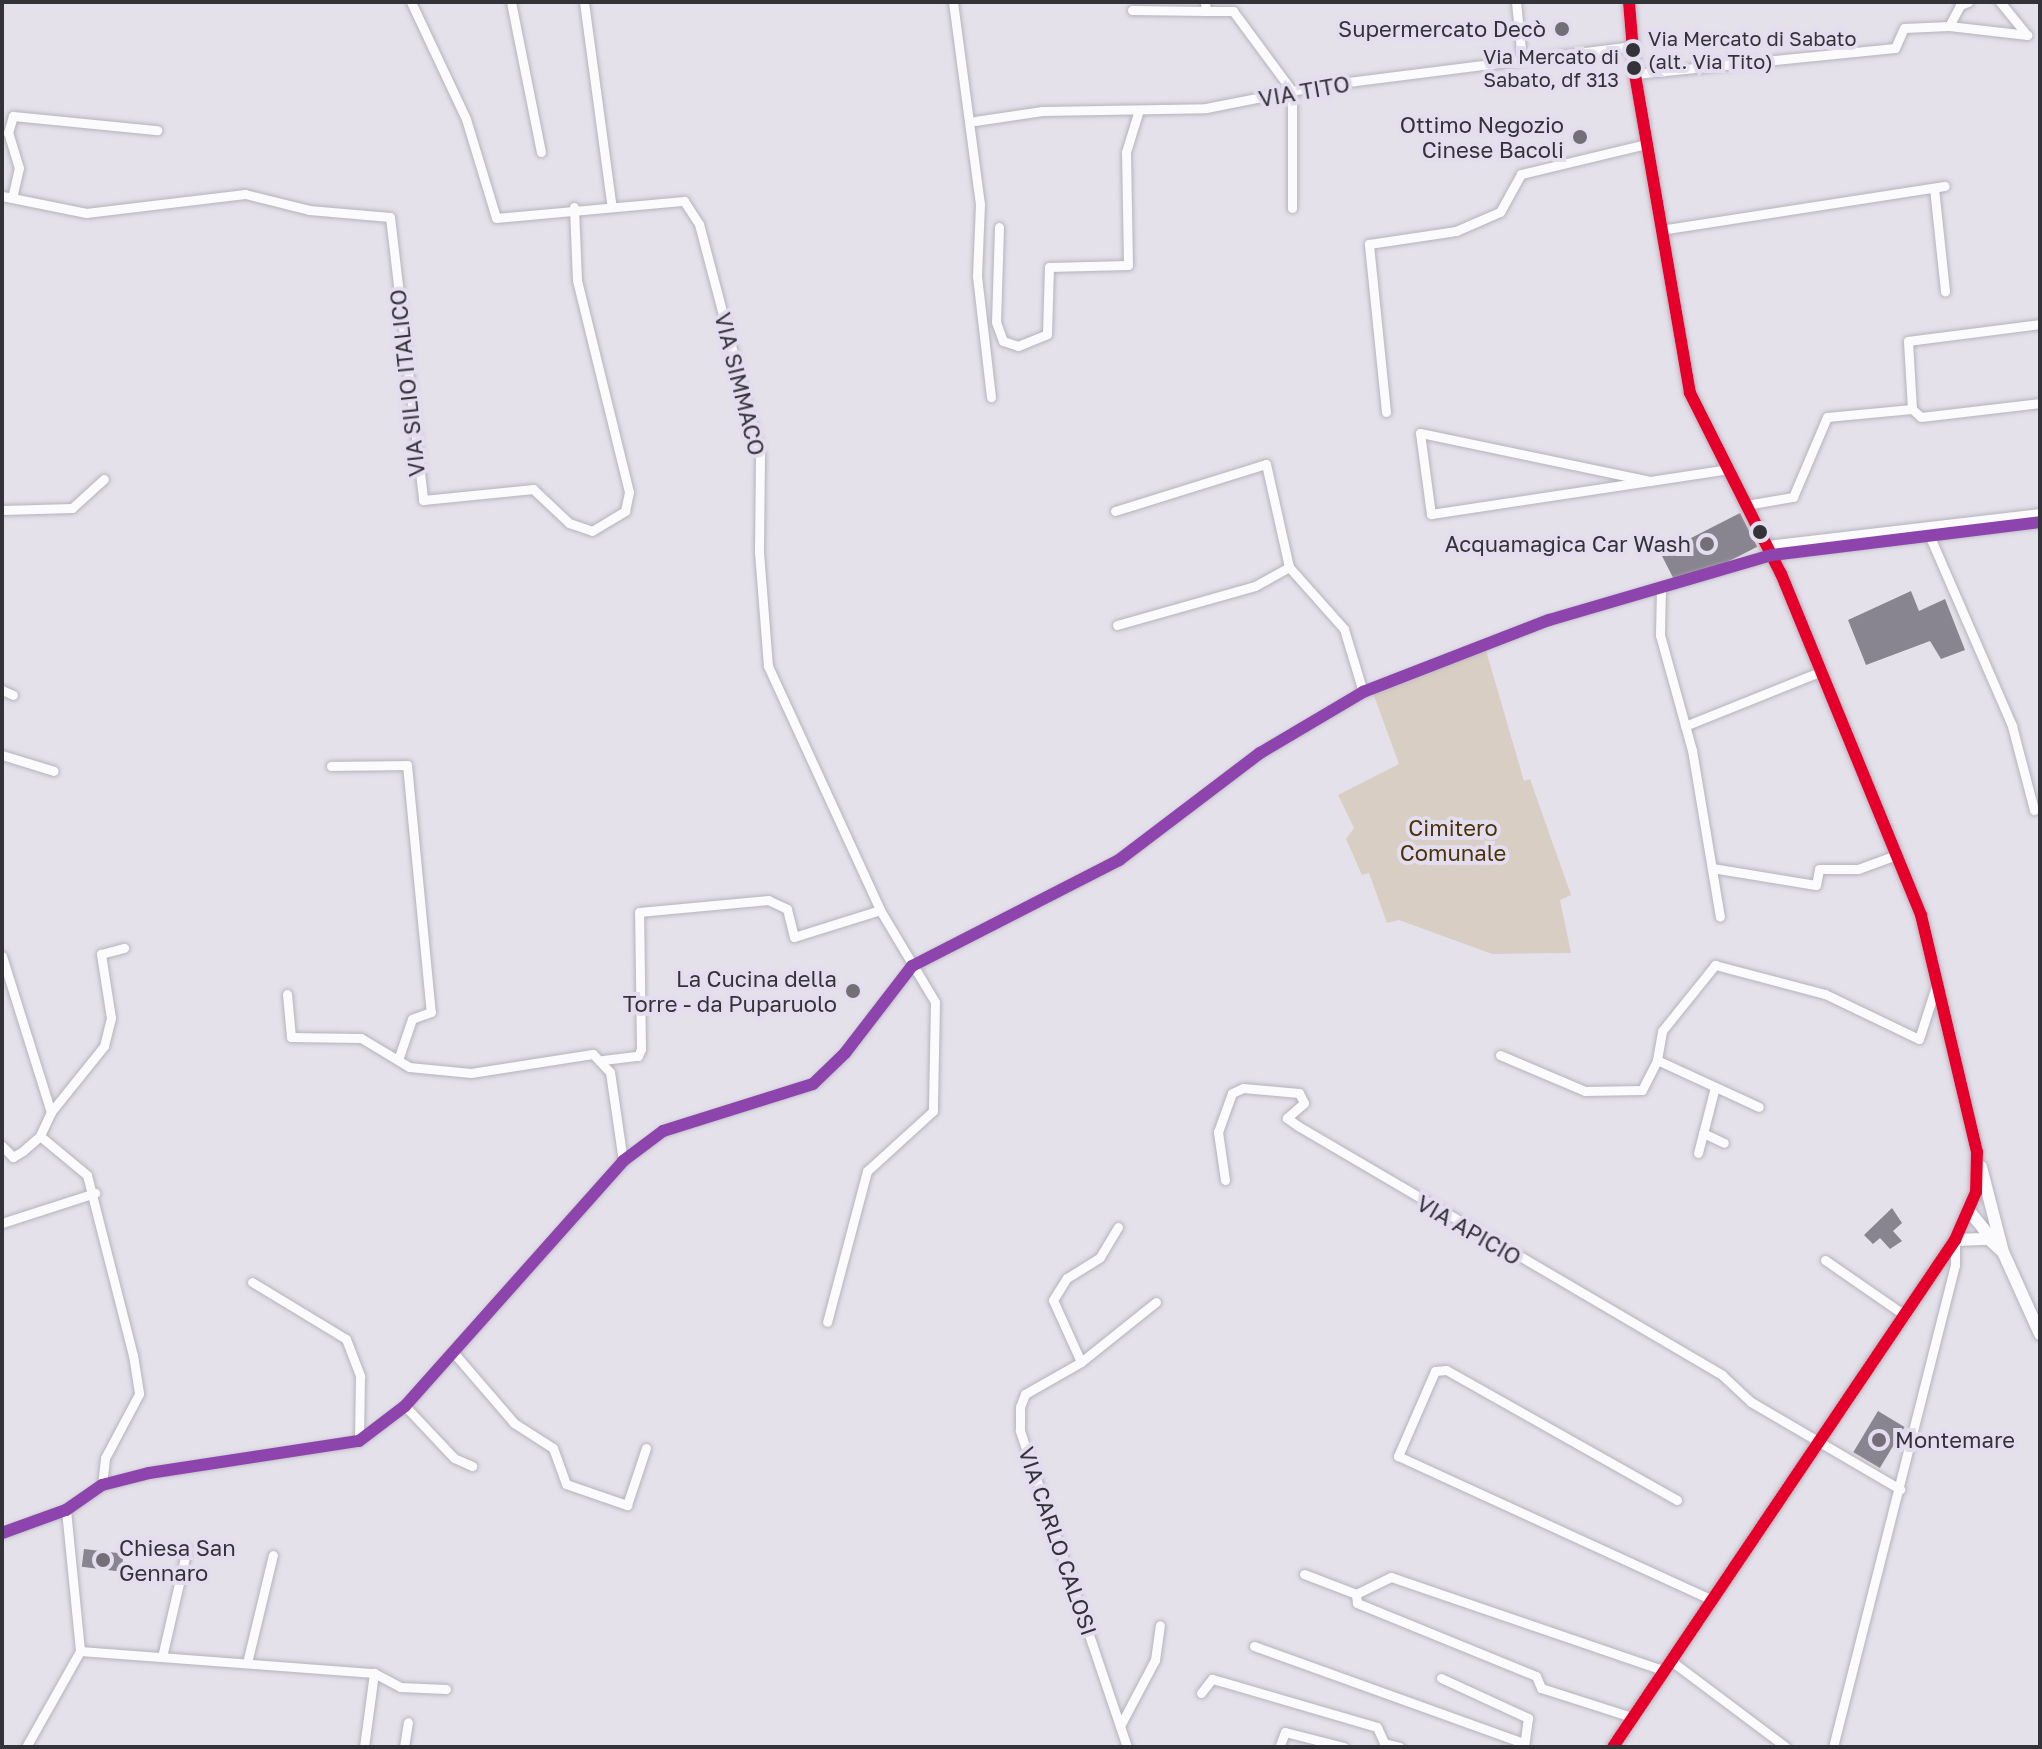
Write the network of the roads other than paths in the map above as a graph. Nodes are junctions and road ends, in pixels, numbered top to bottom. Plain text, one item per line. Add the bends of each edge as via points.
1 (411, 2) edge
2 (511, 2) edge
3 (584, 2) edge
4 (953, 2) edge
5 (1516, 2) edge
6 (1629, 2) edge
7 (1968, 2) edge
8 (2000, 2) edge
9 (1205, 7) edge
10 (1132, 10) dead end
11 (1949, 26) junction
12 (1632, 46) junction
13 (1522, 59) junction
14 (1635, 74) junction
15 (1292, 91) junction
16 (1138, 113) junction
17 (975, 121) dead end
18 (157, 130) dead end
19 (1646, 144) junction
20 (541, 152) dead end
21 (7, 197) edge
22 (611, 203) junction
23 (574, 207) junction
24 (1292, 208) dead end
25 (999, 227) dead end
26 (1660, 230) junction
27 (1945, 291) dead end
28 (2040, 324) edge
29 (991, 397) dead end
30 (2040, 403) edge
31 (1912, 409) junction
32 (1386, 412) dead end
33 (1729, 469) junction
34 (104, 479) dead end
35 (1650, 481) junction
36 (1746, 505) junction
37 (2, 510) edge
38 (1115, 511) dead end
39 (2040, 513) edge
40 (2040, 522) edge
41 (1930, 537) junction
42 (1769, 550) junction
43 (1289, 567) junction
44 (1661, 587) junction
45 (1117, 625) dead end
46 (1822, 671) junction
47 (2, 690) edge
48 (1363, 692) junction
49 (13, 695) dead end
50 (1685, 726) junction
51 (2, 755) edge
52 (331, 766) dead end
53 (54, 771) dead end
54 (2034, 810) dead end
55 (1896, 855) junction
56 (1712, 868) junction
57 (880, 910) junction
58 (1720, 917) dead end
59 (124, 948) dead end
60 (2, 956) edge
61 (912, 966) junction
62 (1937, 983) junction
63 (287, 994) dead end
64 (1500, 1055) dead end
65 (398, 1060) junction
66 (603, 1060) junction
67 (1657, 1060) junction
68 (1715, 1087) junction
69 (1759, 1107) dead end
70 (51, 1112) junction
71 (1703, 1133) junction
72 (40, 1136) junction
73 (1724, 1143) dead end
74 (2, 1146) edge
75 (1977, 1152) junction
76 (1698, 1153) dead end
77 (623, 1161) junction
78 (1225, 1180) dead end
79 (95, 1193) junction
80 (1970, 1212) junction
81 (2, 1223) edge
82 (1995, 1225) junction
83 (1118, 1227) dead end
84 (1955, 1240) junction
85 (2003, 1252) junction
86 (1825, 1260) dead end
87 (252, 1282) dead end
88 (1156, 1302) dead end
89 (1906, 1316) junction
90 (827, 1322) dead end
91 (2040, 1334) edge
92 (453, 1352) junction
93 (1081, 1362) junction
94 (405, 1406) junction
95 (359, 1441) junction
96 (1823, 1441) junction
97 (646, 1448) dead end
98 (472, 1466) dead end
99 (102, 1485) junction
100 (1900, 1489) junction
101 (1677, 1500) dead end
102 (66, 1510) junction
103 (2, 1533) edge
104 (187, 1549) dead end
105 (273, 1555) dead end
106 (1304, 1574) dead end
107 (1356, 1594) junction
108 (1710, 1599) junction
109 (1160, 1625) dead end
110 (1254, 1646) dead end
111 (80, 1651) junction
112 (162, 1657) junction
113 (247, 1663) junction
114 (1666, 1665) junction
115 (374, 1673) junction
116 (1441, 1678) dead end
117 (446, 1689) dead end
118 (1201, 1693) dead end
119 (1632, 1717) junction
120 (408, 1722) dead end
121 (1120, 1726) junction
122 (1280, 1745) edge
123 (1524, 1745) edge
124 (26, 1747) edge
125 (364, 1747) edge
126 (404, 1747) edge
127 (1127, 1747) edge
128 (1344, 1747) edge
129 (1398, 1747) edge
130 (1613, 1747) edge
131 (1786, 1747) edge
132 (1833, 1747) edge

1 - 23 street, VIA SIMMACO via 466,119 490,213 496,218
2 - 20 street
3 - 22 street
4 - 29 street via 980,204 977,276
5 - 13 street
6 - 12 street
7 - 11 street via 1960,5
8 - 11 street via 2027,35
9 - 10 street
9 - 15 street via 1233,11
11 - 14 street via 1904,28 1895,48
12 - 13 street, VIA TITO
12 - 14 street
13 - 15 street, VIA TITO
14 - 19 street
15 - 16 street, VIA TITO via 1206,108
15 - 24 street
16 - 17 street, VIA TITO via 1042,111
16 - 25 street via 1126,152 1128,265 1049,267 1047,334 1018,346 1003,341 996,322
18 - 21 street via 13,116 8,133 19,168
19 - 26 street
19 - 32 street via 1521,174 1500,212 1456,231 1369,244
21 - 23 street, VIA SILIO ITALICO via 86,213 245,194 309,210 390,217 423,500 533,489 569,523 592,531 625,511 629,492 577,280
22 - 23 street, VIA SIMMACO
22 - 57 street, VIA SIMMACO via 684,201 693,208 760,455 758,539 768,666
26 - 27 street via 1939,187
26 - 33 street via 1690,393
28 - 31 street via 1908,341
30 - 31 street via 1921,417
31 - 36 street via 1827,417 1793,497
33 - 35 street
33 - 36 street
34 - 37 street via 72,508
35 - 35 street via 1431,514 1420,433 1589,469
36 - 42 street
38 - 43 street via 1266,464
39 - 42 street
40 - 41 street
41 - 42 street
41 - 54 street via 2012,726
42 - 44 street
42 - 46 street
43 - 45 street via 1255,586
43 - 48 street via 1344,629
44 - 48 street via 1493,639
44 - 50 street via 1660,635
46 - 50 street
46 - 55 street
47 - 49 street
48 - 61 street via 1260,753 1119,860
50 - 56 street
51 - 53 street
52 - 65 street via 407,765 431,1012 412,1019
55 - 56 street via 1858,869 1819,869 1816,885
55 - 62 street via 1921,915
56 - 58 street
57 - 61 street, VIA SIMMACO
57 - 66 street via 794,937 787,909 768,900 639,912 641,1049 638,1056
59 - 70 street via 101,954 111,1018 104,1046
60 - 70 street
61 - 77 street via 813,1084 663,1131
61 - 90 street, VIA SIMMACO via 935,1002 933,1111 867,1171
62 - 67 street via 1919,1039 1825,994 1715,965 1662,1031
62 - 75 street
63 - 65 street via 291,1037 361,1038
64 - 67 street via 1585,1091 1642,1090
65 - 66 street via 409,1067 471,1073 576,1052
66 - 77 street
67 - 68 street
68 - 69 street
68 - 71 street
70 - 72 street
71 - 73 street
71 - 76 street
72 - 74 street via 13,1157
72 - 79 street via 68,1154
75 - 80 street
75 - 82 street
77 - 92 street
78 - 96 street, VIA APICIO via 1218,1132 1232,1093 1243,1088 1299,1093 1304,1103 1287,1118 1298,1126 1722,1375 1751,1402
79 - 81 street
79 - 99 street via 139,1394 105,1458
80 - 82 street via 1979,1210
80 - 84 street
80 - 85 street
82 - 85 street
83 - 93 street via 1100,1257 1067,1278 1053,1300
84 - 85 street via 1989,1239
84 - 89 street
84 - 100 street via 1955,1265
85 - 91 street
86 - 89 street
87 - 95 street via 346,1339 360,1376
88 - 93 street, VIA CARLO CALOSI
89 - 96 street
92 - 94 street
92 - 97 street via 514,1423 553,1448 566,1484 627,1505
93 - 121 street, VIA CARLO CALOSI via 1025,1394 1020,1430
94 - 95 street
94 - 98 street via 454,1458
95 - 99 street
96 - 100 street
96 - 108 street
99 - 102 street
100 - 132 street
101 - 108 street via 1446,1370 1435,1371 1398,1456
102 - 103 street
102 - 111 street
104 - 112 street
105 - 113 street
106 - 107 street
107 - 114 street via 1391,1577
107 - 119 street via 1357,1603 1536,1676 1541,1688
108 - 114 street
109 - 121 street via 1155,1660
110 - 123 street
111 - 112 street
111 - 124 street
112 - 113 street
113 - 115 street
114 - 119 street
114 - 131 street
115 - 117 street via 400,1687
115 - 125 street
116 - 123 street via 1528,1718
118 - 129 street via 1212,1679 1223,1682 1377,1727 1384,1743
119 - 130 street
120 - 126 street
121 - 127 street, VIA CARLO CALOSI
122 - 128 street via 1285,1732

